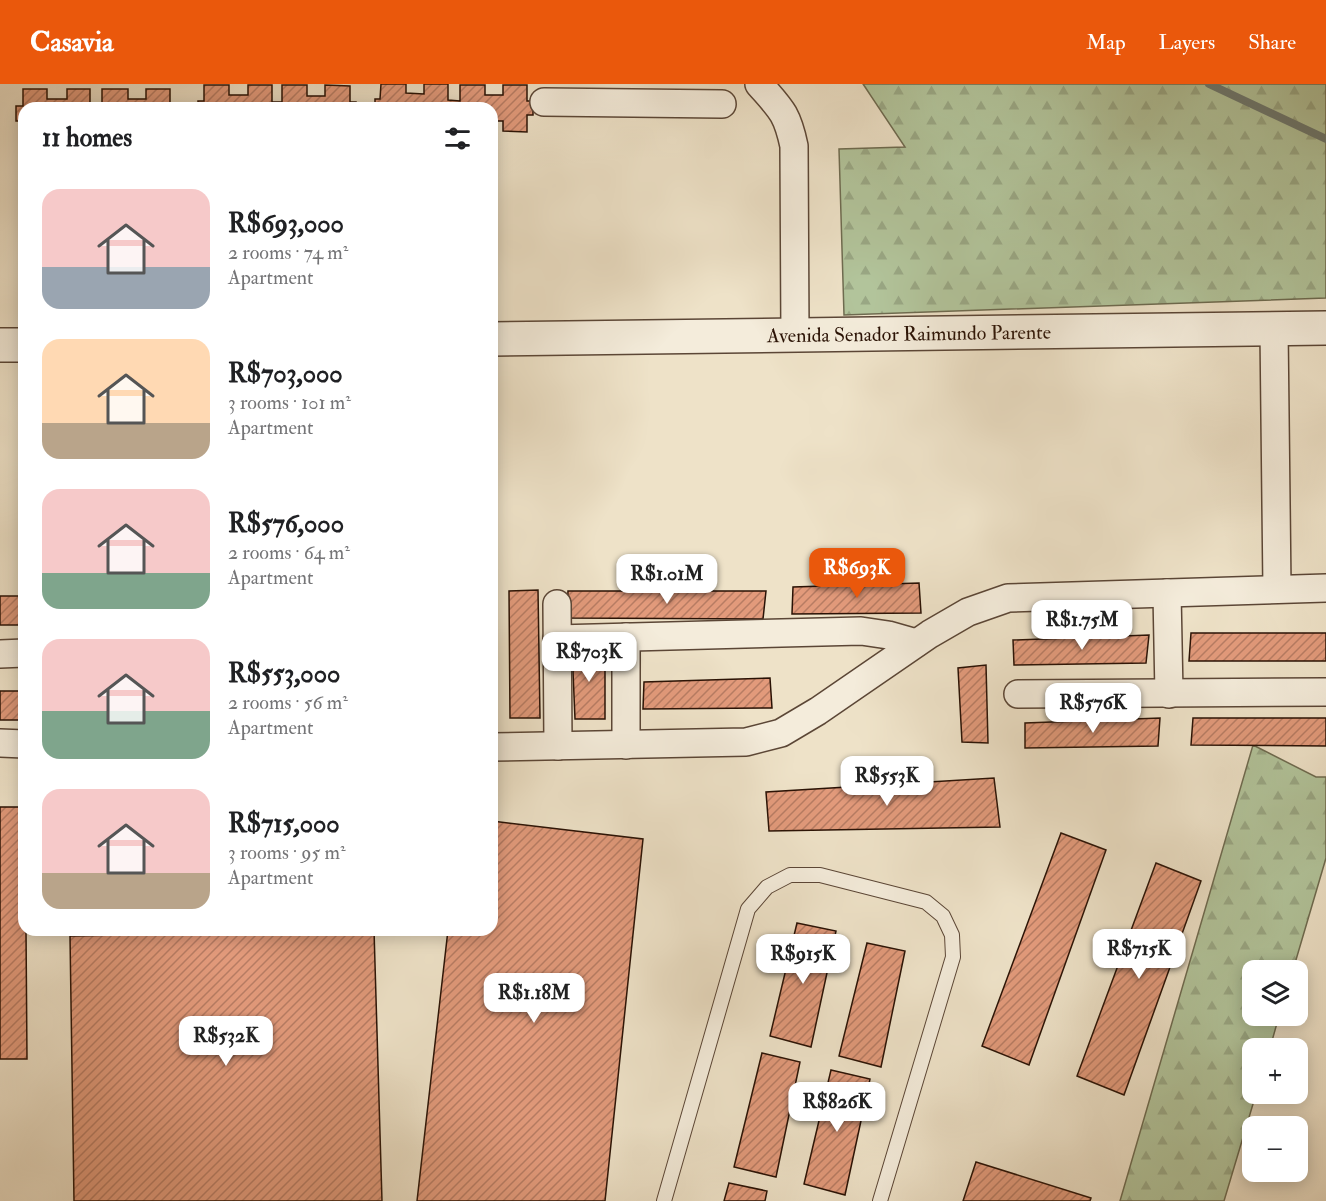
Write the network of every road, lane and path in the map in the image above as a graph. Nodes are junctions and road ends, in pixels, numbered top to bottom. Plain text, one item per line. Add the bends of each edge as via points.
1 (759, 84) edge
2 (672, 94) edge
3 (544, 102) dead end
4 (722, 104) dead end
5 (1326, 328) edge
6 (1274, 329) junction
7 (795, 336) junction
8 (498, 339) edge
9 (0, 345) edge
10 (18, 345) edge
11 (1326, 588) edge
12 (1277, 589) junction
13 (1167, 593) junction
14 (557, 604) dead end
15 (626, 637) junction
16 (557, 639) junction
17 (916, 644) junction
18 (18, 653) edge
19 (0, 654) edge
20 (1326, 692) edge
21 (1018, 694) dead end
22 (1169, 694) junction
23 (0, 743) edge
24 (18, 744) edge
25 (626, 744) junction
26 (558, 746) junction
27 (498, 747) edge
28 (664, 1201) edge
29 (880, 1201) edge

1 - 7 street via 785,113 794,146
2 - 3 street
2 - 4 street
5 - 6 street, Avenida Senador Raimundo Parente
6 - 7 street, Avenida Senador Raimundo Parente
6 - 12 street
7 - 8 street, Avenida Senador Raimundo Parente
9 - 10 street
11 - 12 street
12 - 13 street
13 - 17 street via 1008,598 968,612
13 - 22 street
14 - 16 street
15 - 16 street
15 - 17 street via 861,631
15 - 25 street
16 - 26 street
17 - 25 street via 781,733 746,742
18 - 19 street
20 - 22 street
21 - 22 street
23 - 24 street
25 - 26 street
26 - 27 street
28 - 29 lane via 748,909 767,887 790,875 820,875 926,902 943,916 952,935 953,957

